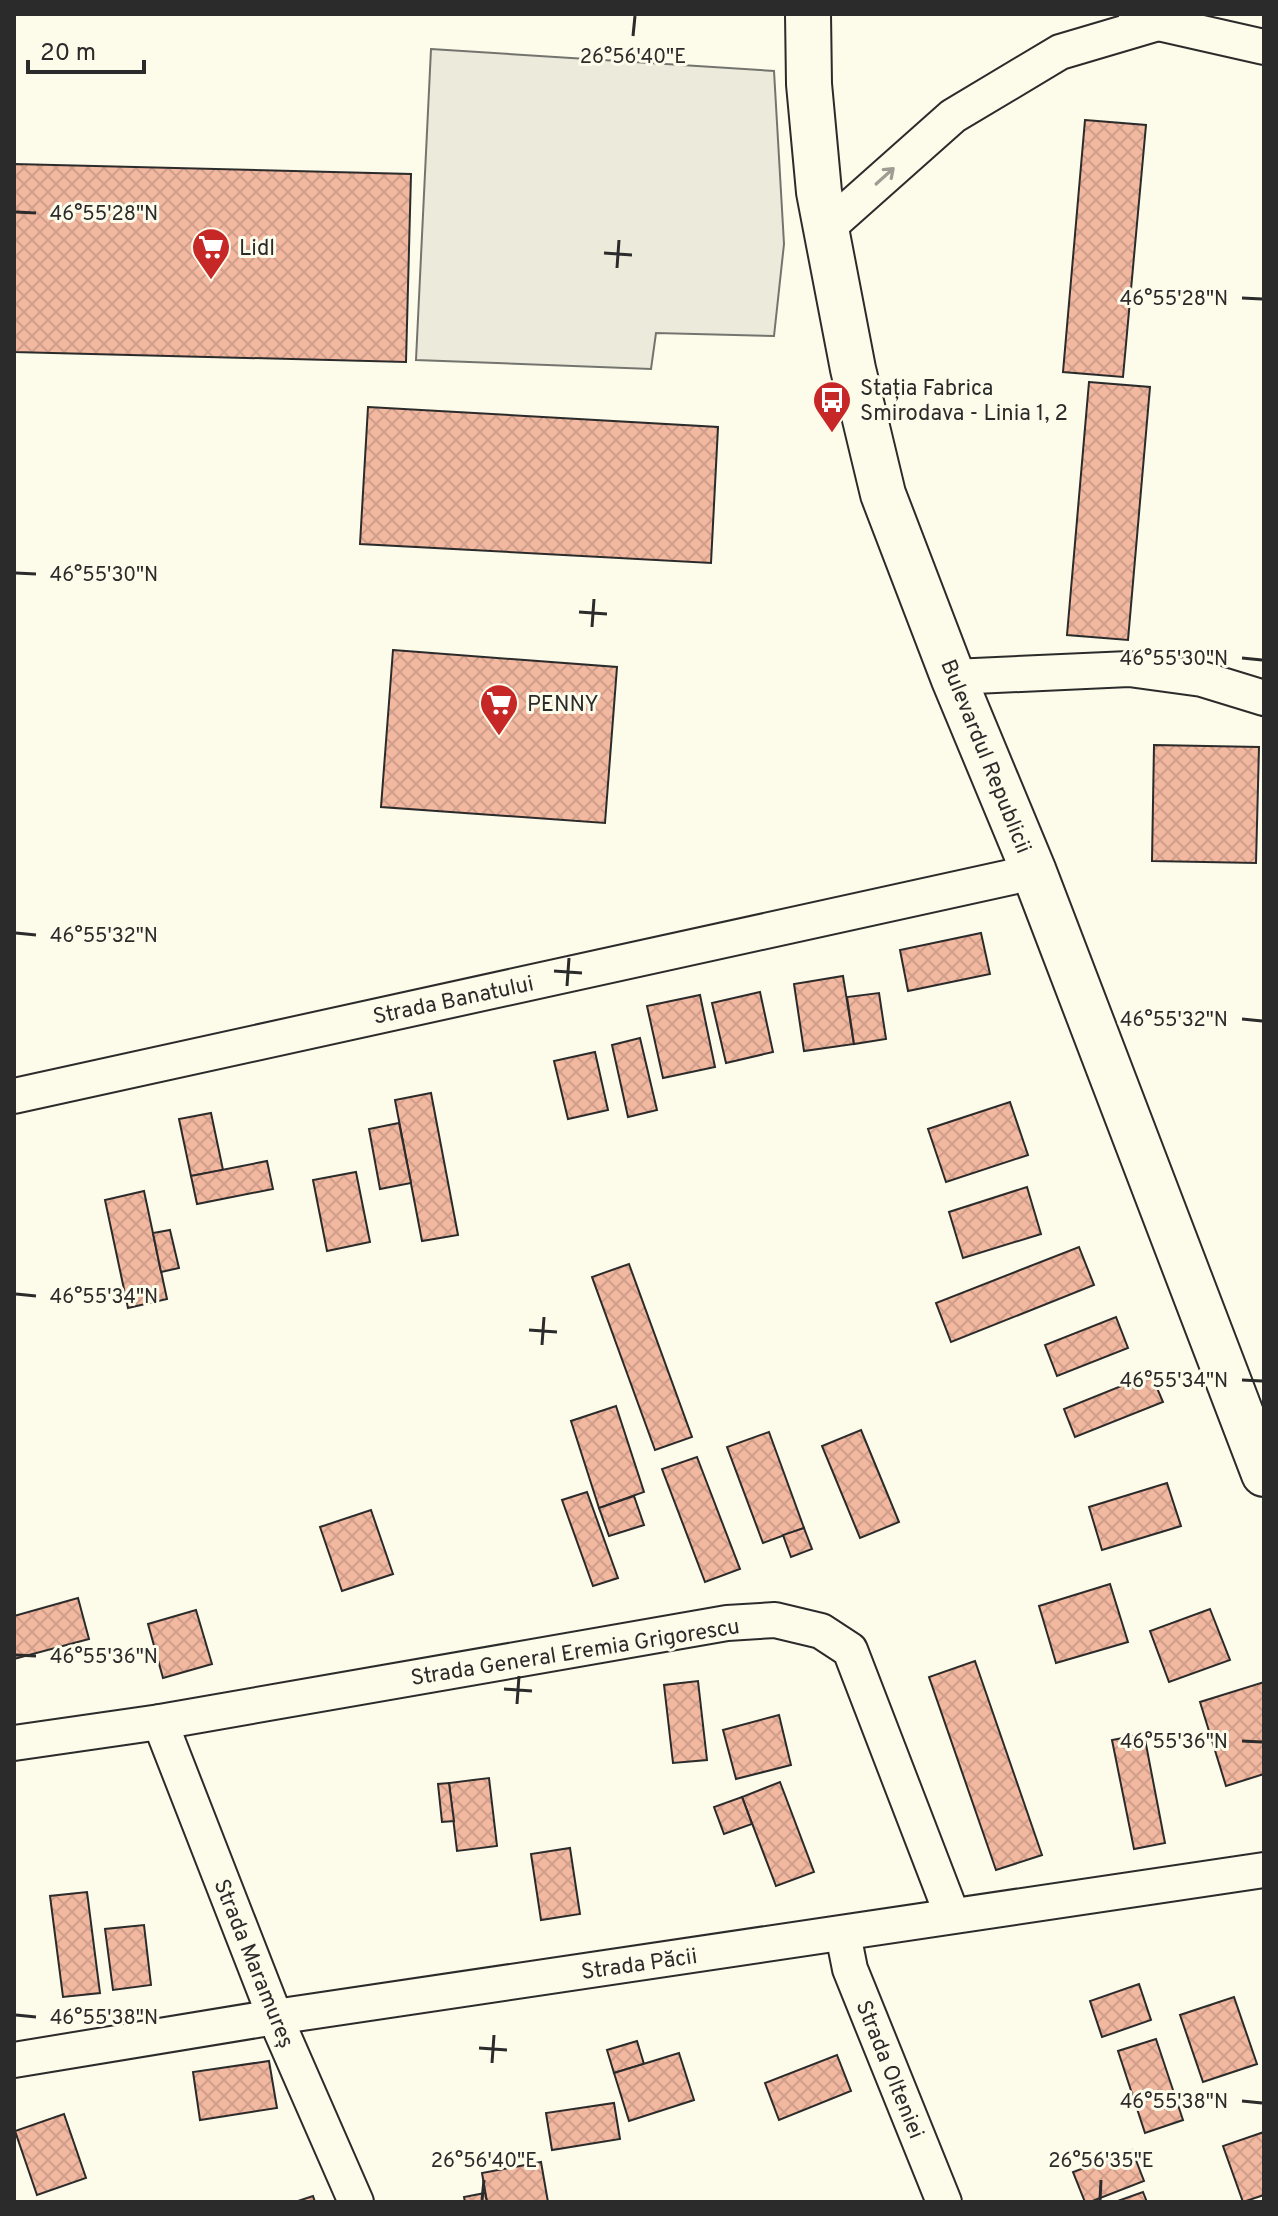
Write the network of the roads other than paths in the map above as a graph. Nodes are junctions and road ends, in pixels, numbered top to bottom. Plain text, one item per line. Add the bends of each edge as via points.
1 (808, 14) edge
2 (1119, 14) edge
3 (1158, 23) junction
4 (1264, 47) edge
5 (827, 228) junction
6 (953, 677) junction
7 (1264, 698) edge
8 (1034, 872) junction
9 (14, 1096) edge
10 (1264, 1474) edge
11 (160, 1722) junction
12 (14, 1743) edge
13 (1264, 1870) edge
14 (952, 1915) junction
15 (843, 1934) junction
16 (275, 2017) junction
17 (14, 2060) edge
18 (356, 2202) edge
19 (944, 2202) edge

1 - 5 main road, Bulevardul Republicii via 809,84
2 - 3 street
3 - 4 street
5 -> 3 street via 953,116 1060,52
5 - 6 main road, Bulevardul Republicii via 883,494
6 - 7 street via 1129,669 1202,679
6 - 8 main road, Bulevardul Republicii
8 - 9 street, Strada Banatului
8 - 10 main road, Bulevardul Republicii
11 - 12 street, Strada General Eremia Grigorescu
11 - 14 street, Strada General Eremia Grigorescu via 727,1623 775,1620 821,1631 850,1650
11 - 16 street, Strada Maramureș
13 - 14 street, Strada Păcii
14 - 15 street, Strada Păcii
15 - 16 street, Strada Păcii
15 - 19 street, Strada Olteniei via 850,1969
16 - 17 street, Strada Păcii
16 - 18 street, Strada Maramureș

